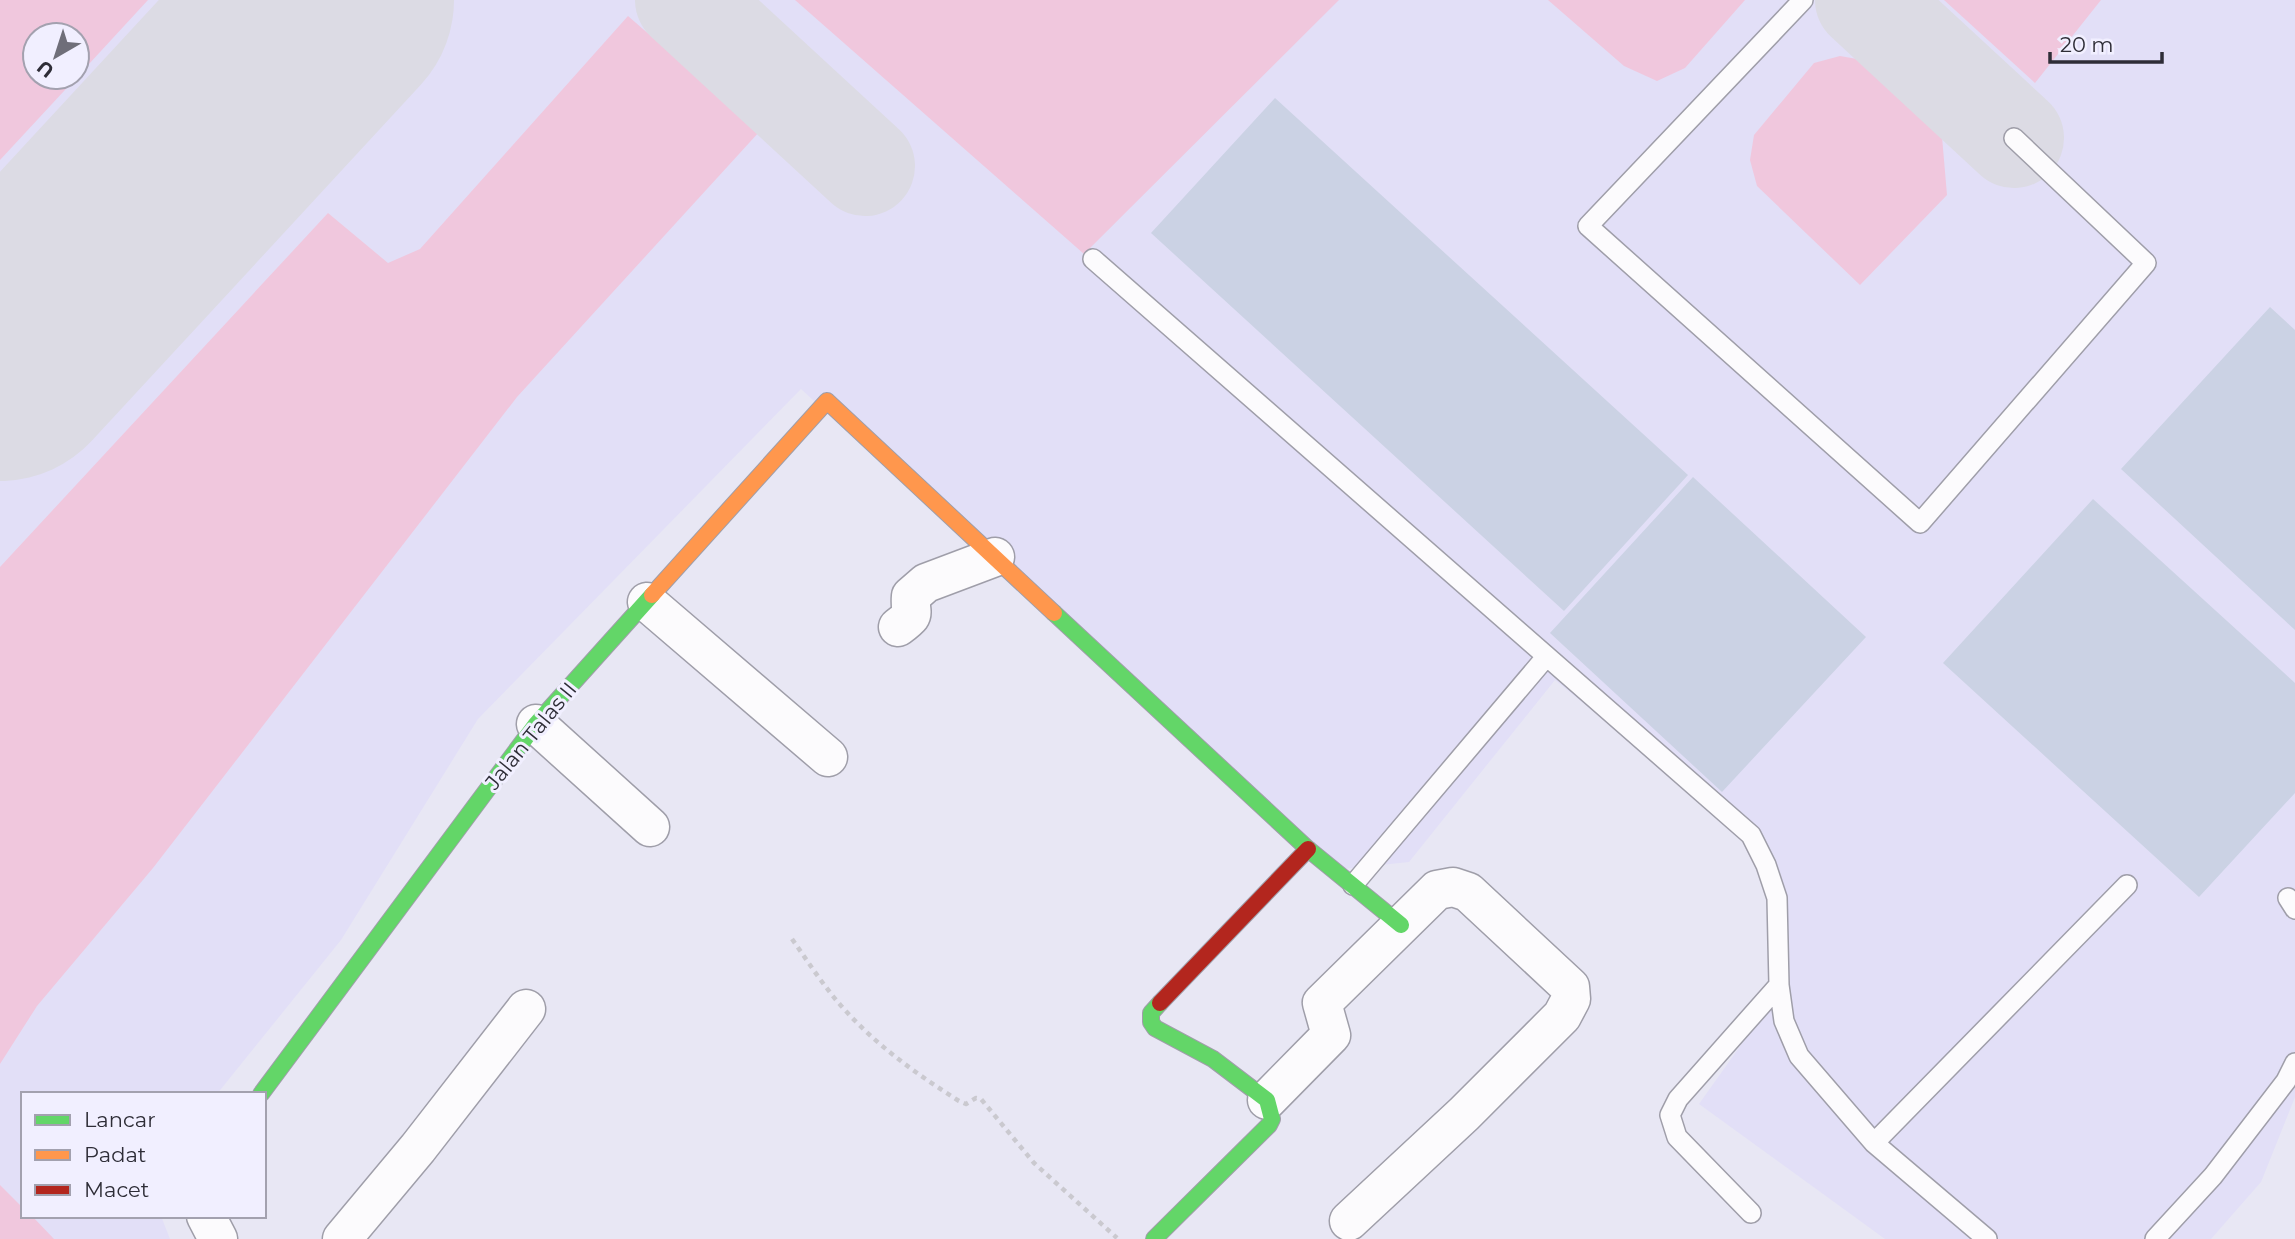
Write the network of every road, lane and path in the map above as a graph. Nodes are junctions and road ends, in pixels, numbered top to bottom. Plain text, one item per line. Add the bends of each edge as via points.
1 (1803, 0) edge
2 (2014, 138) dead end
3 (1093, 259) dead end
4 (995, 557) junction
5 (647, 602) junction
6 (898, 627) dead end
7 (1546, 657) junction
8 (536, 724) junction
9 (828, 757) dead end
10 (650, 827) dead end
11 (1308, 849) junction
12 (1353, 885) junction
13 (2127, 885) dead end
14 (1401, 925) junction
15 (792, 939) dead end
16 (1779, 985) junction
17 (526, 1009) dead end
18 (2295, 1063) edge
19 (262, 1092) edge
20 (1267, 1100) junction
21 (1874, 1143) junction
22 (1751, 1213) dead end
23 (207, 1218) edge
24 (1349, 1221) dead end
25 (218, 1239) edge
26 (342, 1239) edge
27 (1117, 1239) edge
28 (1154, 1239) edge
29 (1987, 1239) edge
30 (2155, 1239) edge

1 - 2 lane via 1588,226 1920,523 2146,264
3 - 7 lane
4 - 5 street, Jalan Talas II via 827,401
4 - 6 street via 926,583 911,596 911,617
4 - 11 street
5 - 8 street, Jalan Talas II
5 - 9 street
7 - 12 lane
7 - 16 lane via 1751,835 1777,898
8 - 10 street
8 - 19 street, Jalan Talas II
11 - 12 street
11 - 20 street via 1151,1013 1155,1028 1213,1059
12 - 14 street
13 - 21 lane
14 - 20 street via 1322,1003 1331,1035
14 - 24 street via 1437,890 1453,887 1468,892 1570,986 1570,999 1562,1016
15 - 27 path via 824,986 860,1026 959,1101 981,1100 1034,1163
16 - 21 lane via 1784,1021 1799,1056
16 - 22 lane via 1678,1099 1670,1115 1677,1136
17 - 26 street
18 - 30 lane via 2213,1176
20 - 28 street via 1269,1125
21 - 29 lane
23 - 25 street

